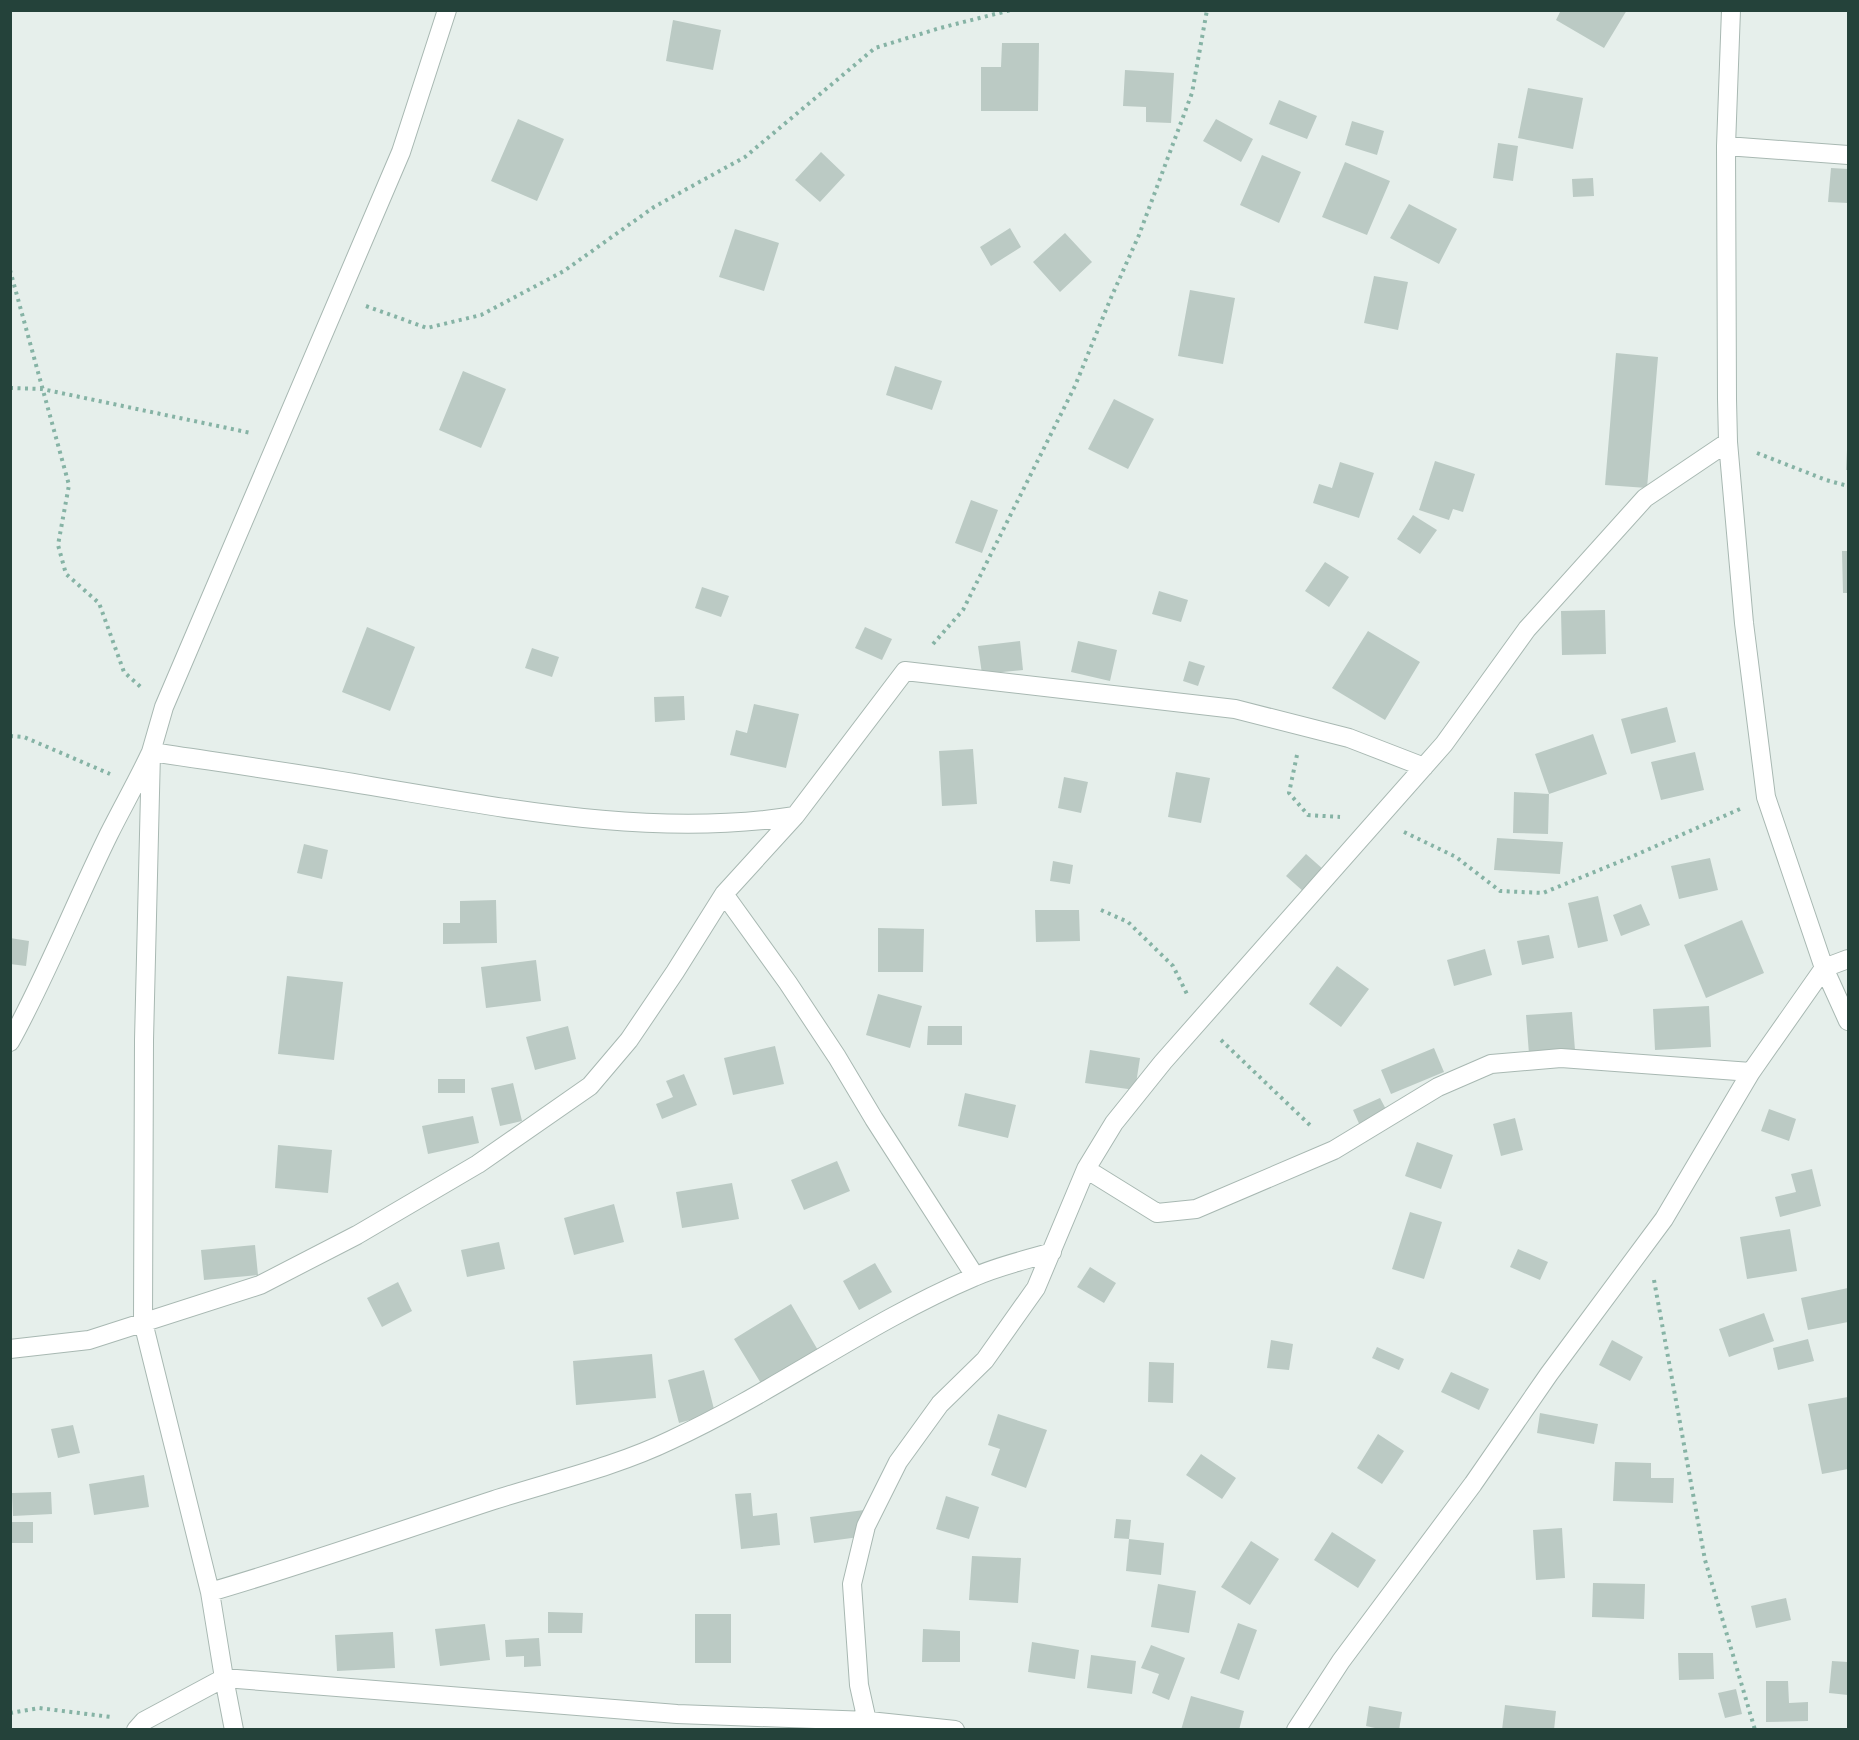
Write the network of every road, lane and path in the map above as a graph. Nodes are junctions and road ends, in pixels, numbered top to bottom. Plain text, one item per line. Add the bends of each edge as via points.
1 (447, 10) edge
2 (1011, 10) edge
3 (1208, 10) edge
4 (1730, 11) edge
5 (1726, 146) junction
6 (1848, 155) edge
7 (10, 270) edge
8 (339, 297) junction
9 (10, 388) edge
10 (42, 388) junction
11 (279, 439) junction
12 (1728, 442) junction
13 (1848, 486) edge
14 (905, 671) junction
15 (164, 707) junction
16 (1302, 726) junction
17 (10, 736) edge
18 (150, 752) junction
19 (1424, 767) junction
20 (135, 785) junction
21 (1766, 797) junction
22 (795, 816) junction
23 (1377, 819) junction
24 (724, 894) junction
25 (1848, 959) edge
26 (1824, 968) junction
27 (1848, 1021) edge
28 (10, 1042) edge
29 (1751, 1072) junction
30 (1086, 1169) junction
31 (1647, 1242) junction
32 (1052, 1252) junction
33 (975, 1276) junction
34 (143, 1322) junction
35 (10, 1349) edge
36 (210, 1592) junction
37 (224, 1678) junction
38 (10, 1713) edge
39 (140, 1725) edge
40 (869, 1725) edge
41 (234, 1730) edge
42 (955, 1730) edge
43 (1296, 1730) edge
44 (1755, 1730) edge

1 - 8 street via 402,152
2 - 8 path via 875,48 745,157 654,207 564,271 481,315 427,328
3 - 14 path via 1192,93 1140,235 1075,386 963,610
4 - 5 street
5 - 6 street
5 - 12 street
7 - 10 path
8 - 11 street
9 - 10 path
10 - 11 path
10 - 15 path via 69,485 58,545 66,574 99,603 124,672
11 - 15 street
12 - 13 path
12 - 19 street via 1645,498 1527,629
12 - 21 street via 1744,623
14 - 16 street via 1235,709
14 - 22 street
15 - 18 street
16 - 19 street via 1349,738
16 - 23 path via 1289,793 1308,815
17 - 20 path via 24,736
18 - 20 street
18 - 22 street via 603,820 682,824
18 - 34 street
19 - 23 street
20 - 28 street
21 - 23 path via 1543,893 1500,891 1456,857
21 - 26 street
22 - 24 street
23 - 30 street via 1163,1062 1114,1123
24 - 33 street via 837,1057
24 - 34 street via 629,1040 590,1086 478,1164 357,1235 260,1285
25 - 26 street
26 - 27 street
26 - 29 street
29 - 30 street via 1561,1058 1491,1064 1438,1087 1334,1150 1196,1209 1157,1213
29 - 31 street
30 - 32 street
31 - 43 street via 1341,1661
31 - 44 path via 1705,1560
32 - 33 street
32 - 40 street via 1036,1288 1014,1321 985,1360 940,1404 898,1462 866,1526 852,1584 859,1685
33 - 36 street via 873,1327 729,1412 669,1441 610,1465
34 - 35 street via 89,1340
34 - 36 street
36 - 37 street
37 - 39 street
37 - 40 street
37 - 41 street
38 - 39 path via 39,1708
40 - 42 street

